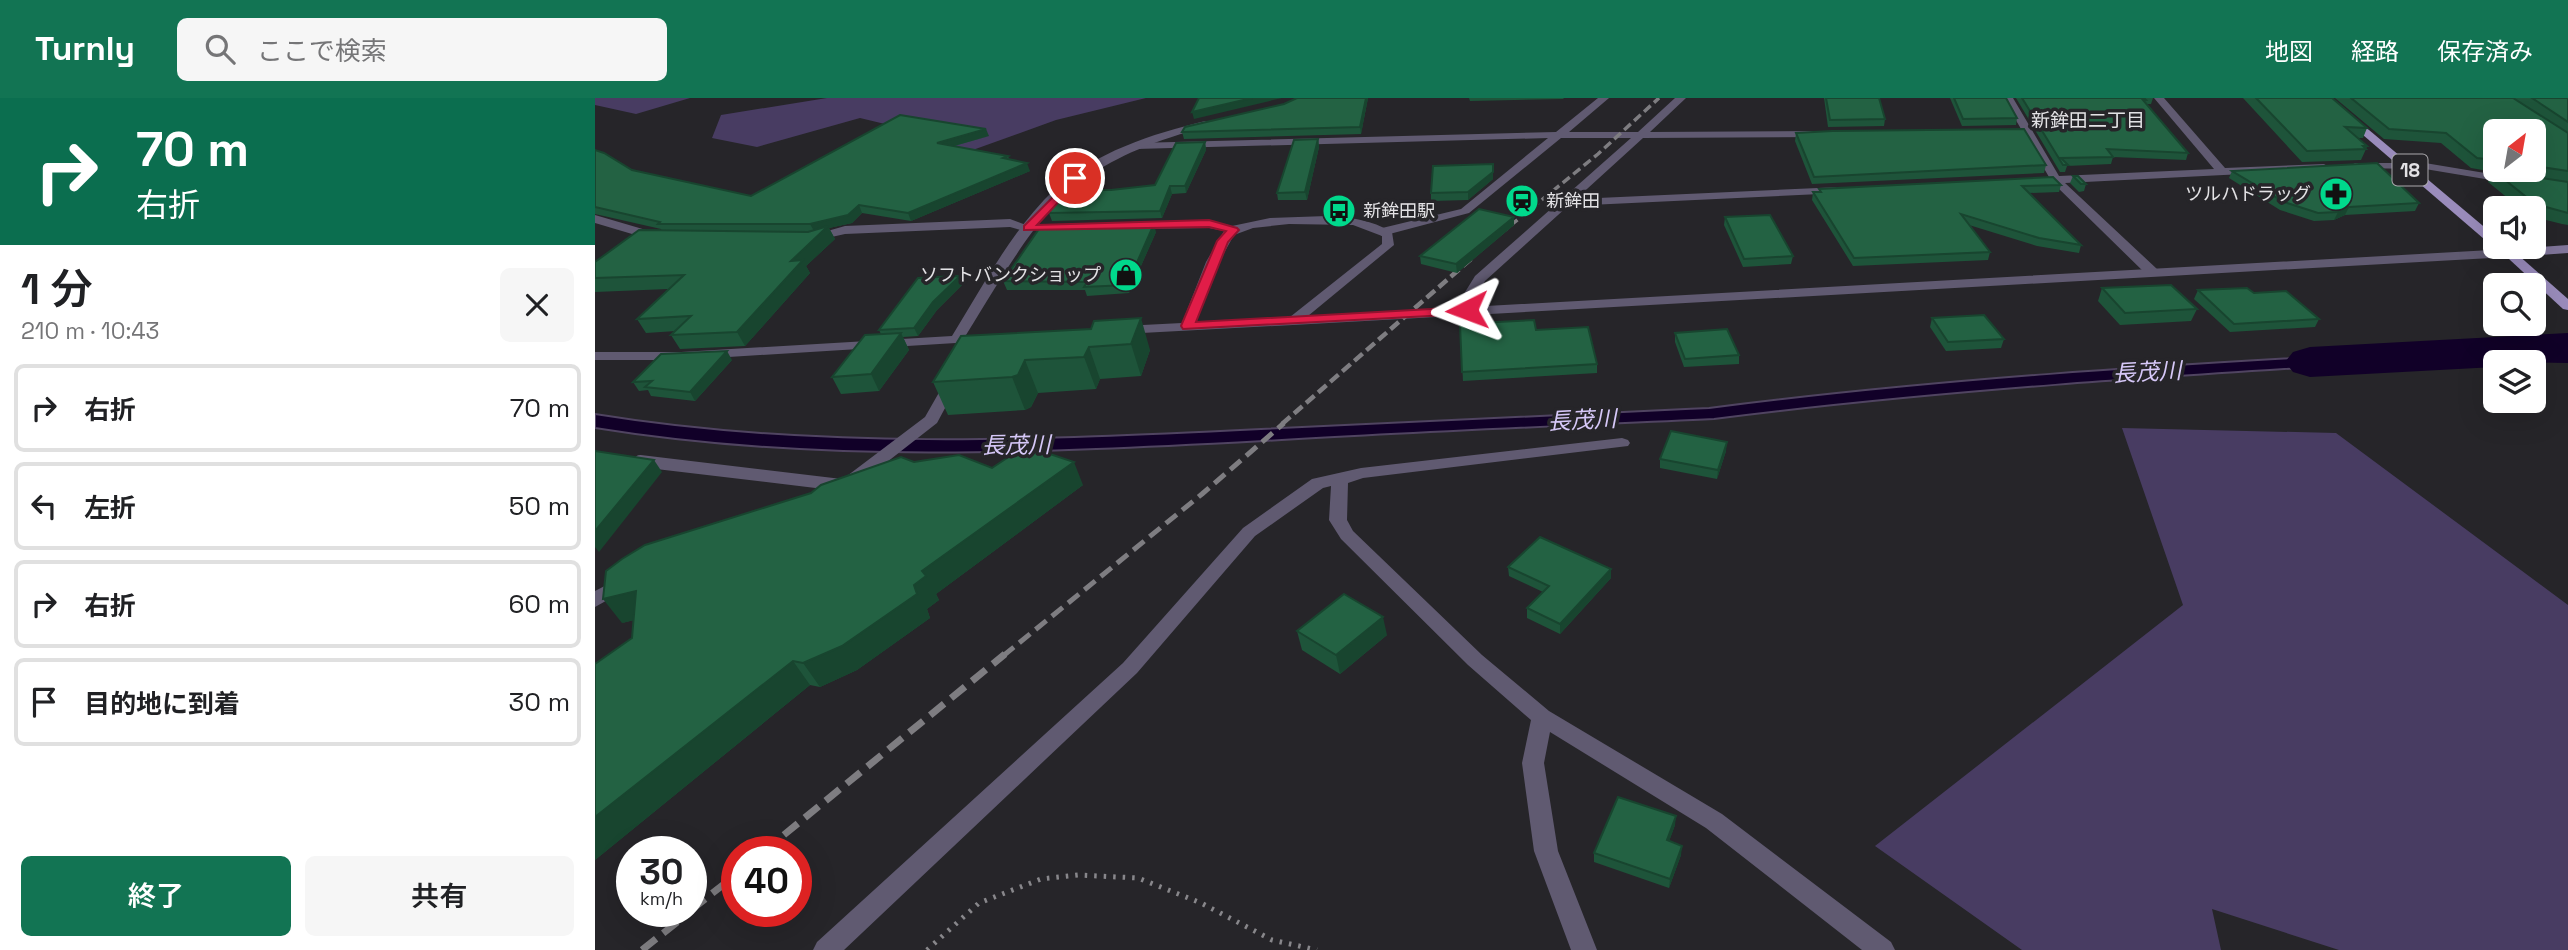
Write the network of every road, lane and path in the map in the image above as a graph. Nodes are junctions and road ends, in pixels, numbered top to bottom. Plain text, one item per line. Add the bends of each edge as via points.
1 (1604, 98) edge
2 (1681, 98) edge
3 (2008, 98) edge
4 (2159, 98) edge
5 (2325, 98) edge
6 (1217, 121) edge
7 (2013, 131) edge
8 (2027, 131) junction
9 (1832, 134) edge
10 (1559, 135) junction
11 (1639, 136) junction
12 (1136, 146) junction
13 (2403, 164) junction
14 (2333, 166) edge
15 (2347, 166) edge
16 (2221, 170) junction
17 (2056, 180) junction
18 (2015, 182) edge
19 (2521, 183) edge
20 (1851, 190) edge
21 (1565, 203) junction
22 (595, 219) edge
23 (1125, 226) edge
24 (1028, 228) junction
25 (1042, 228) edge
26 (1233, 230) junction
27 (1382, 232) junction
28 (2483, 232) edge
29 (801, 238) edge
30 (675, 239) edge
31 (2546, 249) edge
32 (2568, 249) edge
33 (2483, 251) edge
34 (2515, 259) edge
35 (2153, 272) junction
36 (2568, 306) edge
37 (1467, 310) junction
38 (1293, 321) junction
39 (1188, 326) junction
40 (1108, 331) edge
41 (1003, 337) edge
42 (956, 340) junction
43 (595, 356) edge
44 (957, 373) edge
45 (1622, 443) dead end
46 (622, 458) edge
47 (1340, 480) junction
48 (850, 482) junction
49 (827, 502) edge
50 (636, 575) edge
51 (595, 600) edge
52 (1542, 717) junction
53 (826, 950) edge
54 (927, 950) edge
55 (1317, 950) edge
56 (1584, 950) edge
57 (1882, 950) edge

1 - 10 street
2 - 11 street
3 - 8 street
4 - 16 street
5 - 13 main road, 18
6 - 12 street
7 - 8 street
8 - 17 street
9 - 11 street
10 - 11 street
10 - 12 street
10 - 27 street via 1465,211
11 - 21 street
12 - 24 street via 1075,178
13 - 15 street
13 - 19 street
13 - 28 main road, 18
14 - 16 street
16 - 17 street
17 - 18 street
17 - 35 street
20 - 21 street
21 - 37 street via 1480,279
22 - 30 street via 651,238
23 - 26 street via 1209,224
24 - 25 street
24 - 29 street via 1010,223 845,230
24 - 42 street
26 - 27 street via 1252,224 1342,220
26 - 39 street via 1223,241
27 - 38 street via 1388,235 1388,244
31 - 32 main road
33 - 35 street
34 - 36 main road
35 - 37 street
37 - 38 street
38 - 39 street
39 - 40 street
41 - 42 street via 973,344
42 - 43 street via 681,356
44 - 48 street via 931,420
45 - 47 street via 1361,473
46 - 48 lane
47 - 52 street via 1338,520 1347,535 1475,660
47 - 53 street via 1318,483 1249,532 1130,668
48 - 49 street
50 - 51 street
52 - 56 street via 1533,763 1546,851
52 - 57 street via 1714,821
54 - 55 path via 979,903 1041,879 1078,875 1138,878 1202,903 1272,940

